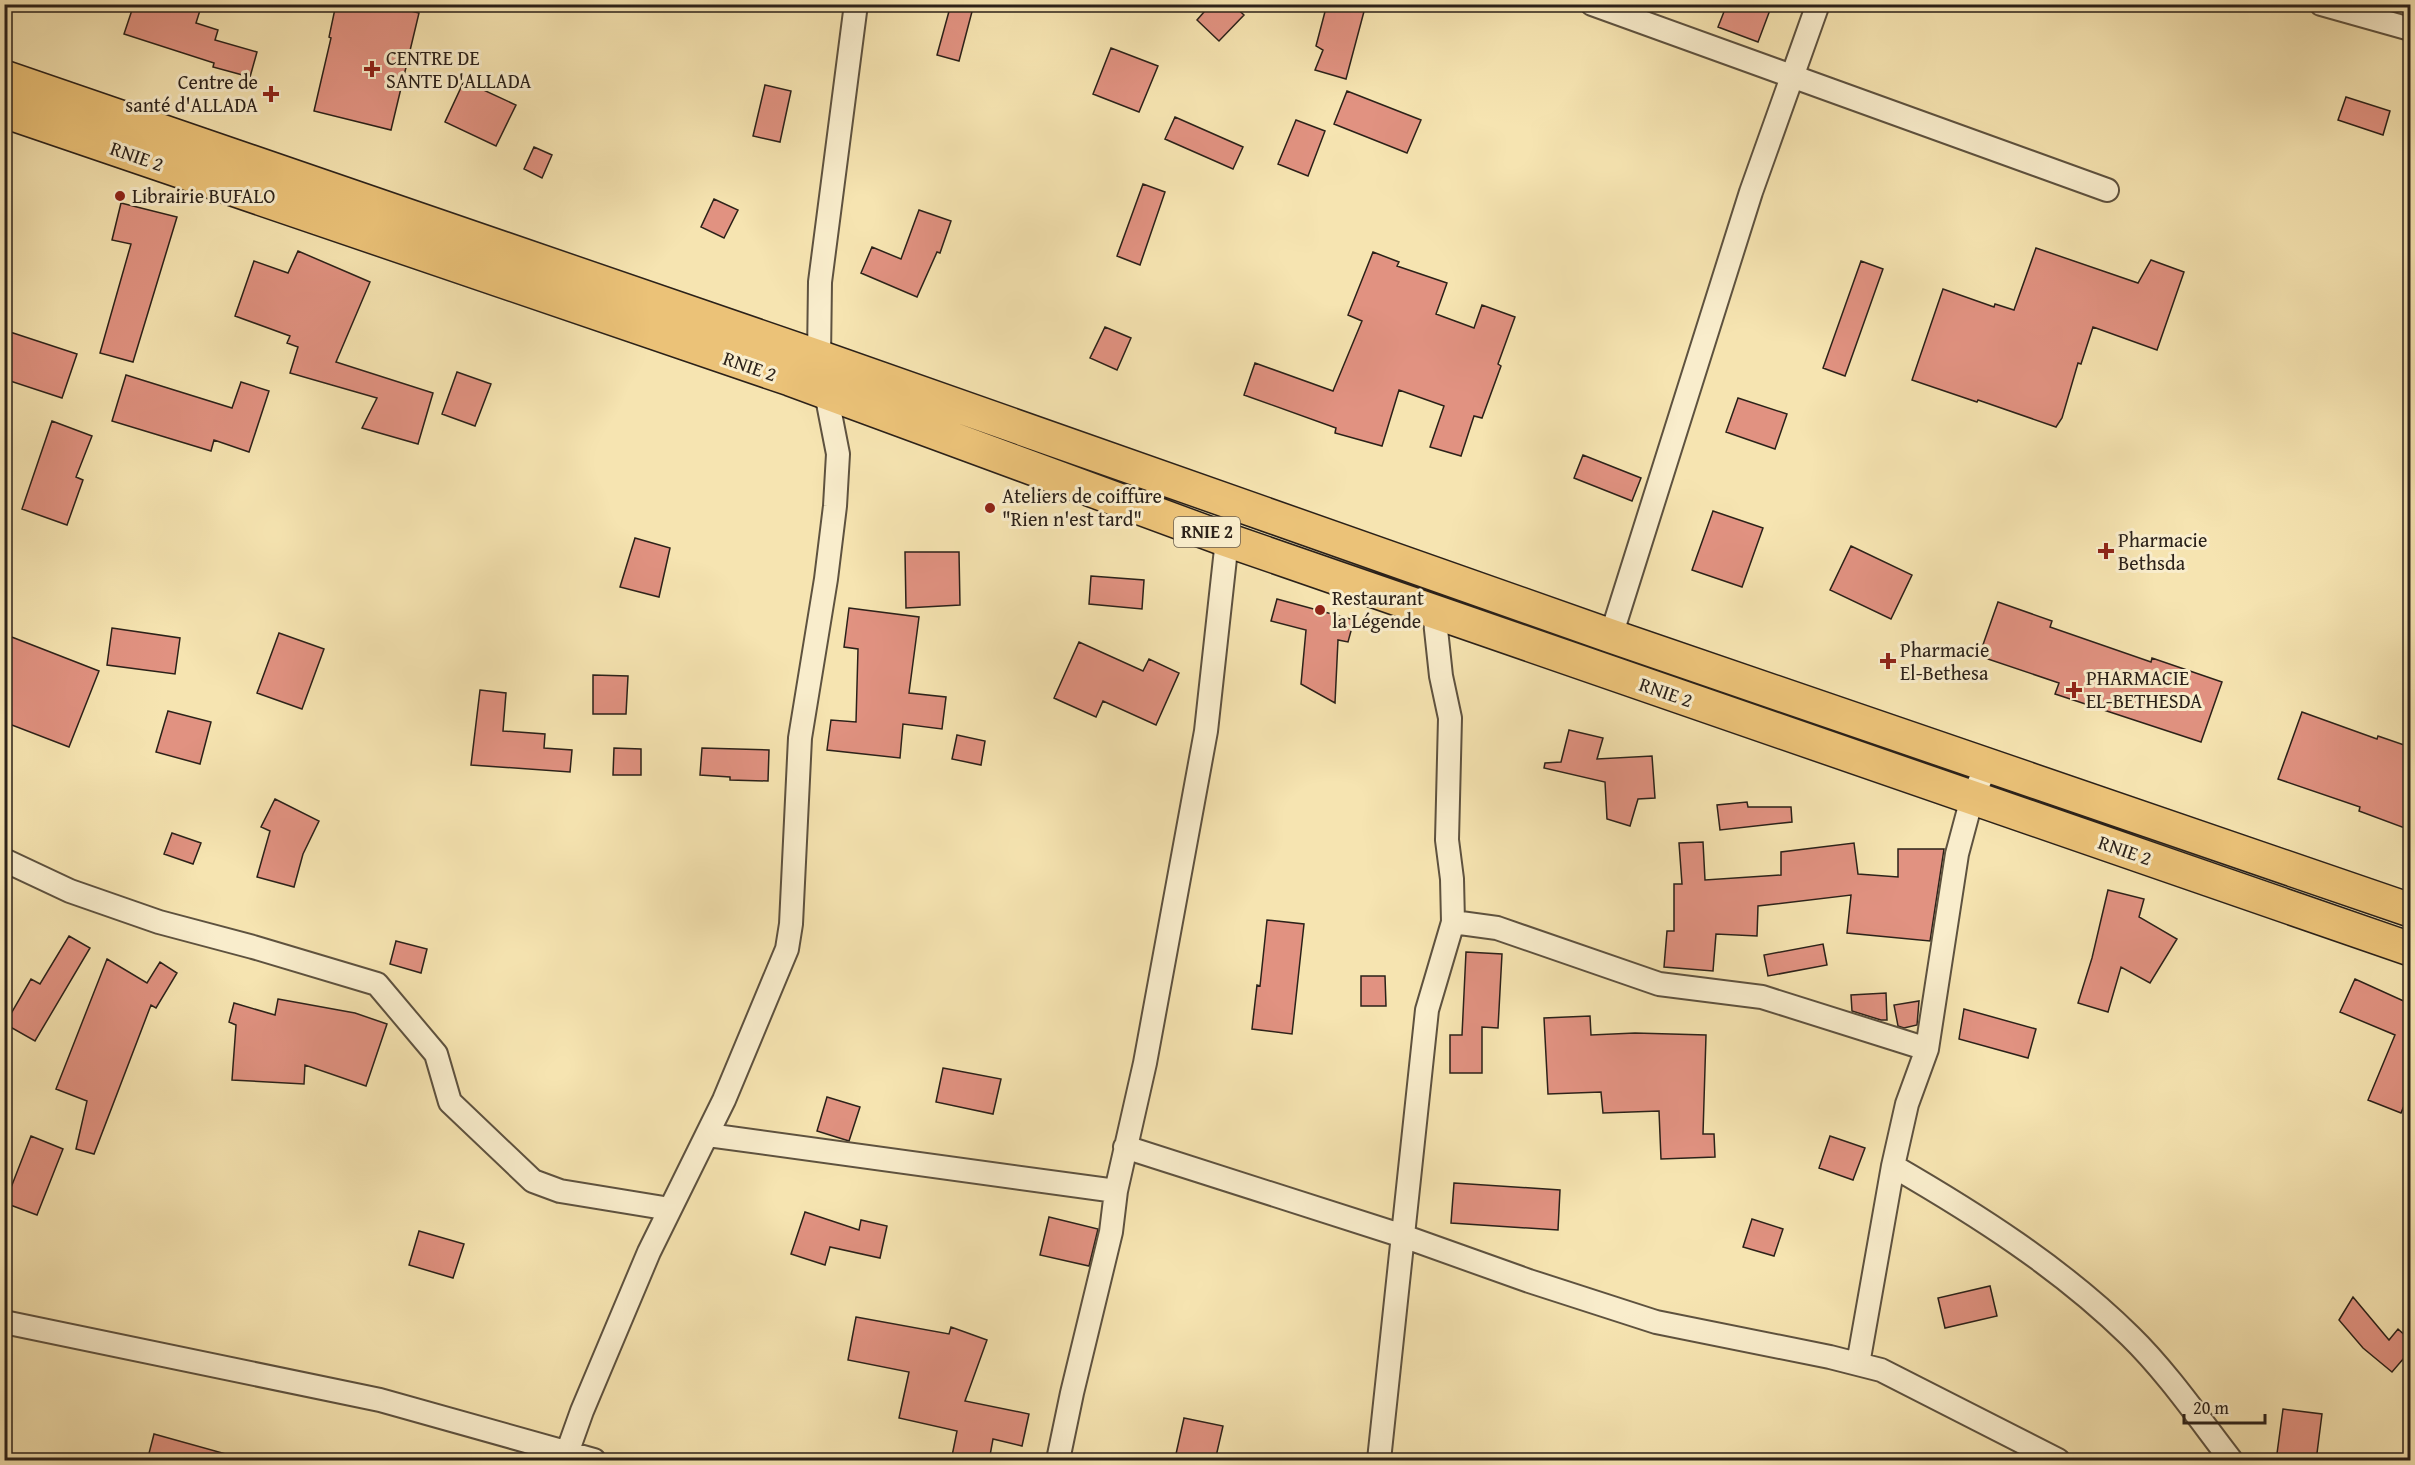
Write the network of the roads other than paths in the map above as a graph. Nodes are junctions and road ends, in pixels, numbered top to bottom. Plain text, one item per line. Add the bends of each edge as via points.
1 (856, 4) edge
2 (1592, 4) edge
3 (1818, 4) edge
4 (2321, 4) edge
5 (2410, 29) edge
6 (4, 76) edge
7 (1793, 76) junction
8 (4, 111) edge
9 (2107, 190) dead end
10 (819, 357) junction
11 (825, 392) junction
12 (1227, 540) junction
13 (1434, 611) junction
14 (1611, 636) junction
15 (1988, 765) junction
16 (1972, 798) junction
17 (5, 861) edge
18 (2410, 910) edge
19 (1453, 922) junction
20 (2409, 944) edge
21 (1928, 1049) junction
22 (708, 1135) junction
23 (1125, 1148) junction
24 (1893, 1166) junction
25 (1116, 1191) junction
26 (670, 1209) junction
27 (1403, 1236) junction
28 (4, 1322) edge
29 (1858, 1364) junction
30 (567, 1453) junction
31 (594, 1461) edge
32 (1058, 1461) edge
33 (1379, 1461) edge
34 (2058, 1461) edge
35 (2230, 1461) edge

1 - 10 street via 820,282
2 - 7 street
3 - 7 street
4 - 5 street
6 - 10 highway, RNIE 2 / RNIE 2
7 - 9 street
7 - 14 street via 1751,192
8 - 11 highway, RNIE 2 / RNIE 2
10 - 11 street
10 - 14 highway, RNIE 2 / RNIE 2
11 - 12 highway, RNIE 2 / RNIE 2
11 - 22 street via 838,454 835,506 801,727 791,924 787,949
12 - 13 highway, RNIE 2 / RNIE 2
12 - 23 street via 1206,731 1145,1063
13 - 16 highway, RNIE 2 / RNIE 2
13 - 19 street via 1450,718 1447,840
14 - 15 highway, RNIE 2 / RNIE 2
15 - 16 street
15 - 18 highway, RNIE 2 / RNIE 2
16 - 20 highway, RNIE 2 / RNIE 2
16 - 21 street via 1957,854
17 - 26 street via 70,891 159,922 377,984 436,1054 450,1102 533,1181 561,1191
19 - 21 street via 1497,928 1659,984 1762,997
19 - 27 street via 1427,1010
21 - 24 street via 1907,1104
22 - 25 street
22 - 26 street
23 - 25 street
23 - 27 street
24 - 29 street
24 - 35 street via 2010,1240 2131,1337
25 - 32 street via 1111,1232
26 - 30 street
27 - 29 street via 1656,1322
27 - 33 street
28 - 30 street via 380,1400
29 - 34 street via 1881,1370
30 - 31 street

